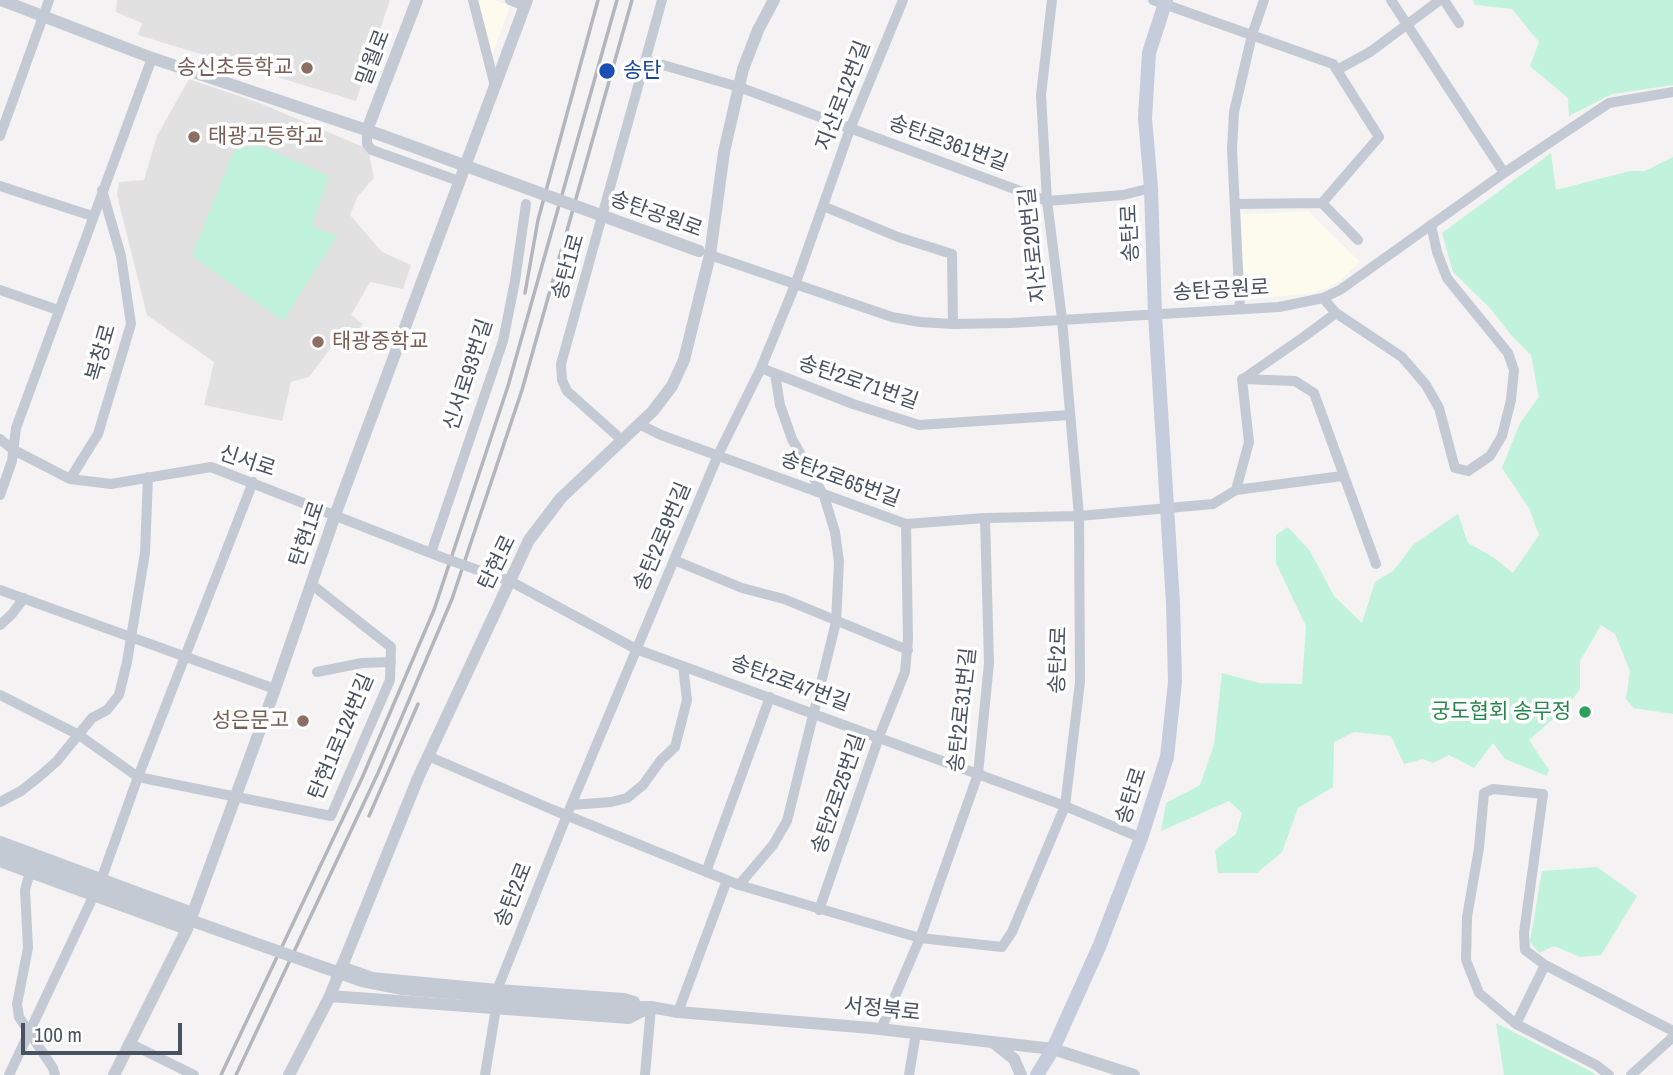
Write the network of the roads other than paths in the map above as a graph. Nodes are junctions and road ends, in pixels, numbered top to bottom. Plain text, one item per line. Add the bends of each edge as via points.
1 (1, 0) edge
2 (49, 0) edge
3 (417, 0) edge
4 (473, 0) edge
5 (510, 0) edge
6 (662, 0) edge
7 (774, 0) edge
8 (903, 0) edge
9 (1052, 0) edge
10 (1264, 0) edge
11 (1391, 0) edge
12 (1442, 0) edge
13 (1161, 1) edge
14 (526, 3) edge
15 (43, 15) junction
16 (1459, 23) dead end
17 (1409, 24) junction
18 (1252, 34) junction
19 (152, 58) junction
20 (646, 60) junction
21 (1335, 67) junction
22 (495, 86) junction
23 (738, 87) junction
24 (1673, 92) edge
25 (850, 129) junction
26 (366, 130) junction
27 (0, 136) edge
28 (1504, 173) junction
29 (459, 181) junction
30 (0, 186) edge
31 (1151, 188) junction
32 (102, 189) junction
33 (1047, 201) junction
34 (1322, 202) junction
35 (526, 204) dead end
36 (1235, 204) junction
37 (823, 206) junction
38 (92, 216) junction
39 (1431, 225) junction
40 (1359, 240) dead end
41 (704, 253) junction
42 (795, 285) junction
43 (0, 290) edge
44 (1323, 298) junction
45 (1240, 309) junction
46 (58, 310) junction
47 (1336, 313) junction
48 (1154, 314) junction
49 (1062, 319) junction
50 (953, 324) junction
51 (761, 368) junction
52 (775, 373) junction
53 (1242, 379) junction
54 (1069, 415) junction
55 (639, 424) junction
56 (0, 439) edge
57 (622, 440) junction
58 (12, 449) junction
59 (718, 455) junction
60 (1342, 476) junction
61 (148, 478) junction
62 (70, 479) junction
63 (2, 482) edge
64 (253, 482) junction
65 (1236, 490) junction
66 (0, 495) edge
67 (824, 496) junction
68 (1168, 509) junction
69 (335, 515) junction
70 (1079, 516) junction
71 (985, 519) junction
72 (906, 524) junction
73 (436, 555) junction
74 (674, 560) junction
75 (1376, 564) dead end
76 (510, 581) junction
77 (311, 584) junction
78 (0, 590) edge
79 (24, 598) junction
80 (836, 622) junction
81 (0, 625) edge
82 (131, 637) junction
83 (636, 649) junction
84 (908, 650) junction
85 (185, 658) junction
86 (391, 662) junction
87 (683, 666) junction
88 (317, 672) dead end
89 (275, 689) junction
90 (0, 695) edge
91 (770, 697) junction
92 (813, 712) junction
93 (79, 736) junction
94 (879, 737) junction
95 (428, 756) junction
96 (978, 774) junction
97 (138, 778) junction
98 (236, 796) junction
99 (0, 802) edge
100 (1065, 806) junction
101 (569, 810) junction
102 (1141, 838) junction
103 (0, 842) edge
104 (0, 853) edge
105 (0, 861) edge
106 (30, 872) junction
107 (706, 872) junction
108 (101, 880) junction
109 (727, 880) junction
110 (739, 885) junction
111 (94, 894) junction
112 (819, 910) junction
113 (192, 913) junction
114 (187, 929) junction
115 (920, 938) junction
116 (351, 943) junction
117 (1545, 965) junction
118 (341, 967) junction
119 (372, 978) junction
120 (497, 990) junction
121 (330, 996) junction
122 (651, 1007) junction
123 (496, 1008) junction
124 (678, 1012) junction
125 (1516, 1024) junction
126 (881, 1029) junction
127 (1673, 1031) edge
128 (29, 1032) junction
129 (916, 1033) junction
130 (1673, 1037) edge
131 (993, 1042) junction
132 (130, 1043) junction
133 (1053, 1049) junction
134 (9, 1075) edge
135 (55, 1075) edge
136 (114, 1075) edge
137 (194, 1075) edge
138 (289, 1075) edge
139 (485, 1075) edge
140 (645, 1075) edge
141 (909, 1075) edge
142 (1021, 1075) edge
143 (1037, 1075) edge
144 (1134, 1075) edge
145 (1609, 1075) edge
146 (1630, 1075) edge

1 - 15 street, 송탄공원로
2 - 15 street
3 - 26 street, 밀월로
4 - 22 street
5 - 14 street
6 - 20 street, 송탄1로
7 - 23 street, 탄현로
8 - 25 street, 지산로12번길
9 - 33 street, 지산로20번길 via 1041,95
10 - 18 street
11 - 17 street
12 - 16 street
12 - 17 street
13 - 18 street
13 - 31 main road, 송탄로 via 1149,53 1145,118
14 - 22 street, 탄현1로
15 - 19 street, 송탄공원로
15 - 27 street
17 - 21 street via 1370,52
17 - 28 street
18 - 21 street
18 - 36 street via 1234,112
19 - 26 street, 송탄공원로
19 - 32 street
20 - 23 street
20 - 57 street, 송탄1로 via 561,363 567,391
21 - 34 street via 1379,137
22 - 29 street, 탄현1로
23 - 25 street, 송탄로361번길
23 - 41 street, 탄현로
24 - 28 street, 송탄공원로 via 1609,103
25 - 33 street, 송탄로361번길
25 - 37 street, 지산로12번길
26 - 29 street via 372,150
26 - 41 street, 송탄공원로, bridge
28 - 39 street, 송탄공원로
29 - 69 street, 탄현1로
30 - 38 street
31 - 33 street, 송탄로361번길
31 - 48 main road, 송탄로
32 - 38 street
32 - 62 street, 복창로 via 121,256 131,324 97,435
33 - 49 street, 지산로20번길
34 - 36 street
34 - 40 street
35 - 73 street, 신서로93번길 via 503,341
36 - 45 street
37 - 42 street, 지산로12번길
37 - 50 street via 952,254
38 - 46 street
39 - 44 street, 송탄공원로 via 1362,276
39 - 47 street via 1447,278 1508,353 1514,370 1503,436 1490,456 1468,471 1455,468 1439,408 1426,385 1402,357
41 - 42 street, 송탄공원로
41 - 55 street, 탄현로 via 684,360 672,386
42 - 50 street, 송탄공원로 via 892,317
42 - 51 street, 송탄2로9번길
43 - 46 street
44 - 45 street, 송탄공원로
44 - 47 street
45 - 48 street, 송탄공원로
46 - 58 street
47 - 53 street
48 - 49 street, 송탄공원로
48 - 68 main road, 송탄로
49 - 50 street, 송탄공원로
49 - 54 street, 송탄2로
51 - 52 street, 송탄2로71번길
51 - 59 street, 송탄2로9번길
52 - 54 street, 송탄2로71번길 via 919,425
52 - 67 street via 792,439
53 - 60 street via 1295,381 1314,393
53 - 65 street via 1249,442
54 - 70 street, 송탄2로
55 - 57 street, 탄현로
55 - 59 street, 송탄2로65번길
56 - 58 street, 신서로
57 - 76 street, 탄현로 via 561,498 529,540
58 - 62 street, 신서로
58 - 63 street
59 - 67 street, 송탄2로65번길
59 - 74 street, 송탄2로9번길
60 - 65 street
60 - 75 street
61 - 62 street, 신서로 via 111,484
61 - 64 street, 신서로 via 211,467
61 - 82 street via 145,553
63 - 66 street
64 - 69 street, 신서로
64 - 85 street
65 - 68 street via 1213,504
67 - 72 street, 송탄2로65번길
67 - 80 street via 839,547
68 - 70 street
68 - 102 main road, 송탄로 via 1175,682 1167,757
69 - 73 street, 신서로
69 - 77 street, 탄현1로
70 - 71 street, 송탄2로65번길
70 - 100 street, 송탄2로 via 1080,682
71 - 72 street, 송탄2로65번길
71 - 96 street, 송탄2로31번길 via 989,663
72 - 84 street, 송탄2로25번길
73 - 76 street, 신서로, bridge
74 - 80 street
74 - 83 street, 송탄2로9번길
76 - 83 street, 송탄2로47번길
76 - 95 street, 탄현로
77 - 86 street, 탄현1로124번길 via 391,647
77 - 89 street, 탄현1로
78 - 79 street
79 - 81 street
79 - 82 street
80 - 84 street
80 - 92 street
82 - 85 street
82 - 93 street via 119,695
83 - 87 street, 송탄2로47번길
83 - 101 street, 송탄2로9번길
84 - 94 street, 송탄2로25번길 via 905,672
85 - 89 street
85 - 97 street
86 - 88 street, 탄현1로124번길
86 - 98 street, 탄현1로124번길 via 390,680 331,816
87 - 91 street, 송탄2로47번길
87 - 101 street via 687,700 675,747 627,798
89 - 98 street, 탄현1로
90 - 93 street
91 - 92 street, 송탄2로47번길
91 - 107 street
92 - 94 street, 송탄2로47번길
92 - 110 street via 787,821
93 - 97 street
93 - 99 street via 40,776
94 - 96 street, 송탄2로47번길
94 - 112 street, 송탄2로25번길
95 - 101 street, 송탄2로
95 - 116 street, 탄현로
96 - 100 street, 송탄2로47번길
96 - 115 street, 송탄2로31번길
97 - 98 street
97 - 108 street
98 - 113 street, 탄현1로
100 - 102 street
100 - 115 street, 송탄2로 via 1002,947
101 - 107 street, 송탄2로
101 - 120 street, 송탄2로
102 - 133 main road, 송탄로
103 - 108 street
104 - 122 street, 서정북로, bridge via 362,981 402,989
105 - 106 street
106 - 111 street
106 - 128 street via 25,890 28,948 17,1004
107 - 109 street, 송탄2로
108 - 111 street
108 - 113 street
109 - 110 street, 송탄2로
109 - 124 street
110 - 112 street, 송탄2로
111 - 114 street
111 - 128 street
112 - 115 street, 송탄2로
113 - 114 street, 탄현1로
114 - 132 street, 탄현1로
115 - 126 street
116 - 118 street, 탄현로
116 - 119 street via 356,959
117 - 125 street
117 - 125 street via 1525,950 1524,933 1543,794 1493,789 1484,793 1467,917 1466,960 1479,993
117 - 127 street
118 - 119 street
118 - 121 street, 탄현로
119 - 120 street
120 - 122 street via 624,999
121 - 123 street
121 - 138 street, 탄현로
122 - 123 street via 629,1018
122 - 124 street, 서정북로
122 - 140 street
123 - 139 street
124 - 126 street, 서정북로
125 - 145 street
126 - 129 street, 서정북로
128 - 134 street
128 - 135 street
129 - 131 street, 서정북로
129 - 141 street
130 - 146 street
131 - 133 street, 서정북로
131 - 142 street via 1014,1059
132 - 136 street, 탄현1로
132 - 137 street
133 - 143 main road, 송탄로
133 - 144 street, 서정북로

